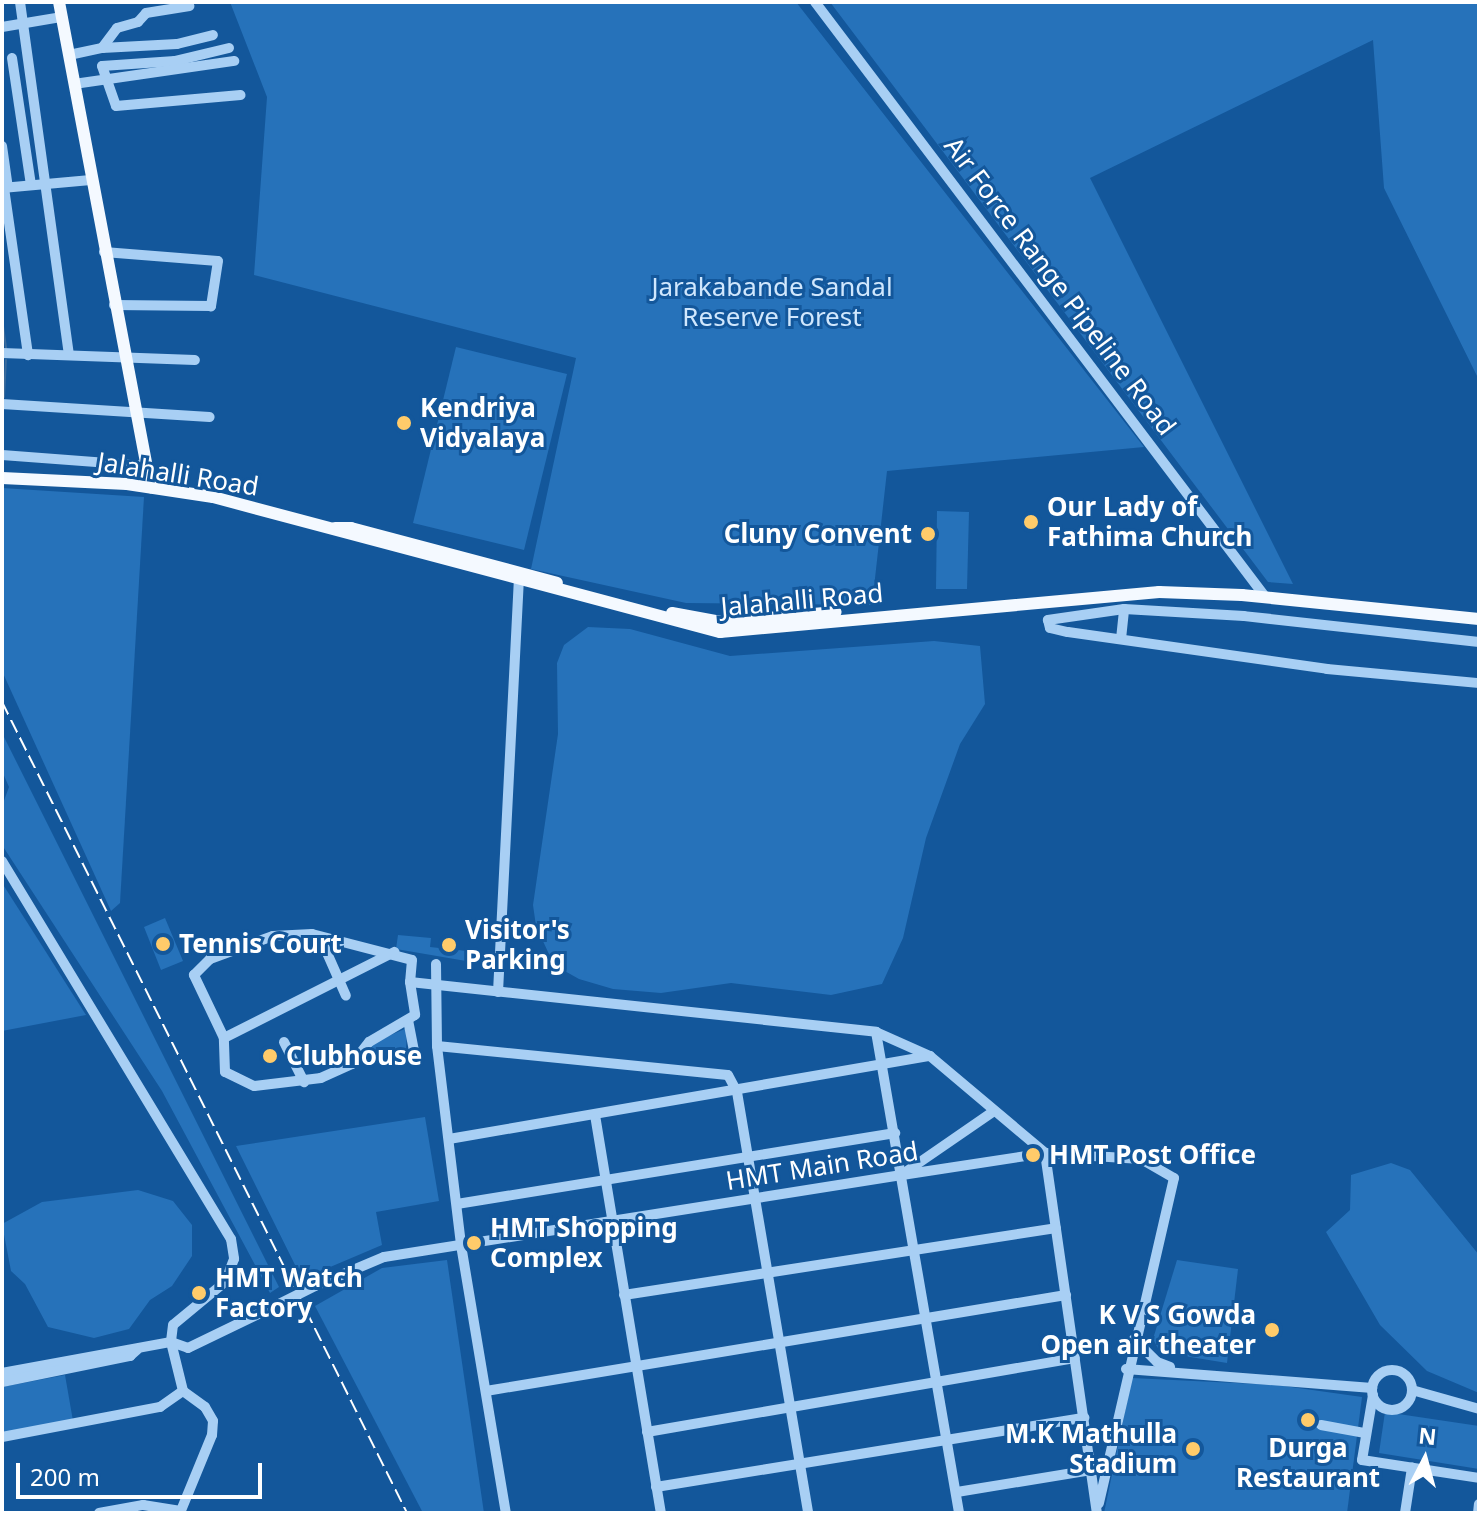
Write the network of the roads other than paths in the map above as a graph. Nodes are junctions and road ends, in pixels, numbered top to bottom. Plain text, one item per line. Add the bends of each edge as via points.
1 (20, 2) edge
2 (59, 2) edge
3 (815, 2) edge
4 (189, 6) dead end
5 (62, 17) junction
6 (23, 23) junction
7 (2, 27) edge
8 (213, 35) dead end
9 (102, 48) junction
10 (229, 48) dead end
11 (69, 55) junction
12 (12, 58) dead end
13 (234, 61) dead end
14 (105, 77) junction
15 (74, 84) junction
16 (241, 95) dead end
17 (2, 146) edge
18 (91, 180) junction
19 (47, 184) junction
20 (31, 185) junction
21 (5, 188) edge
22 (104, 252) junction
23 (114, 305) junction
24 (2, 353) edge
25 (28, 355) junction
26 (69, 355) junction
27 (123, 356) junction
28 (195, 360) dead end
29 (2, 404) edge
30 (136, 413) junction
31 (210, 417) dead end
32 (2, 455) edge
33 (147, 466) junction
34 (2, 478) edge
35 (151, 487) junction
36 (518, 577) junction
37 (1266, 594) junction
38 (1124, 609) junction
39 (1479, 617) edge
40 (1121, 639) junction
41 (1479, 642) edge
42 (1479, 683) edge
43 (2, 861) edge
44 (320, 937) junction
45 (394, 952) junction
46 (436, 964) dead end
47 (339, 980) junction
48 (410, 982) junction
49 (434, 984) junction
50 (498, 992) junction
51 (346, 996) dead end
52 (408, 1020) junction
53 (876, 1032) junction
54 (224, 1038) junction
55 (284, 1042) dead end
56 (437, 1046) junction
57 (414, 1051) dead end
58 (930, 1056) junction
59 (883, 1068) junction
60 (304, 1082) junction
61 (737, 1092) junction
62 (994, 1111) junction
63 (595, 1115) junction
64 (895, 1133) junction
65 (449, 1139) junction
66 (1045, 1153) junction
67 (748, 1157) junction
68 (902, 1175) junction
69 (605, 1180) junction
70 (755, 1199) junction
71 (457, 1204) junction
72 (612, 1222) junction
73 (1056, 1228) junction
74 (461, 1245) junction
75 (916, 1250) junction
76 (767, 1272) junction
77 (624, 1295) junction
78 (1066, 1295) junction
79 (928, 1321) junction
80 (1134, 1339) junction
81 (171, 1342) junction
82 (780, 1346) junction
83 (137, 1350) junction
84 (1075, 1358) junction
85 (636, 1368) junction
86 (1126, 1369) junction
87 (1176, 1369) junction
88 (2, 1373) edge
89 (2, 1382) edge
90 (938, 1384) junction
91 (1412, 1390) junction
92 (183, 1391) junction
93 (486, 1391) junction
94 (1372, 1392) junction
95 (1479, 1409) edge
96 (790, 1410) junction
97 (1084, 1418) junction
98 (1321, 1425) dead end
99 (647, 1432) junction
100 (1365, 1433) junction
101 (2, 1437) edge
102 (948, 1443) junction
103 (800, 1466) junction
104 (1412, 1468) junction
105 (1091, 1470) junction
106 (1479, 1478) edge
107 (656, 1487) junction
108 (957, 1492) junction
109 (1479, 1504) edge
110 (181, 1512) edge
111 (959, 1512) edge
112 (99, 1513) edge
113 (506, 1513) edge
114 (661, 1513) edge
115 (808, 1513) edge
116 (946, 1513) edge
117 (1098, 1513) edge
118 (1405, 1513) edge
119 (1478, 1513) edge

1 - 6 street
2 - 5 main road
3 - 37 street, Air Force Range Pipeline Road
4 - 9 street via 146,13 138,22 117,28
5 - 6 street
5 - 11 main road
6 - 7 street
6 - 19 street
8 - 9 street via 177,44
9 - 11 street
10 - 14 street via 175,61 102,66
11 - 15 main road
12 - 20 street
13 - 14 street
14 - 15 street
14 - 16 street via 116,106
15 - 18 main road
17 - 21 street
18 - 19 street
18 - 22 main road
19 - 20 street
19 - 26 street
20 - 21 street
21 - 25 street
22 - 23 main road
22 - 23 street via 218,261 211,306
23 - 27 main road
24 - 25 street
25 - 26 street
26 - 27 street
27 - 28 street
27 - 30 main road
29 - 30 street
30 - 31 street
30 - 33 main road
32 - 33 street
33 - 35 main road
34 - 35 main road, Jalahalli Road
35 - 36 main road, Jalahalli Road
36 - 37 main road, Jalahalli Road via 706,630 1115,594
36 - 50 street
37 - 39 main road, Jalahalli Road
38 - 40 street
38 - 40 street via 1048,620 1050,628
38 - 41 street via 1244,616
40 - 42 street via 1327,669
43 - 81 street via 231,1239 234,1259 225,1282 173,1325
44 - 45 street
44 - 47 street
44 - 54 street via 273,936 197,967 200,992
45 - 47 street
45 - 48 street via 412,960
46 - 49 street
47 - 51 street
47 - 54 street
48 - 49 street
48 - 52 street via 415,1015
49 - 50 street
49 - 56 street
50 - 53 street
52 - 57 street
52 - 60 street via 369,1042 352,1064
53 - 58 street
53 - 59 street
54 - 60 street via 221,1061 231,1078 254,1086
55 - 60 street
56 - 61 street via 728,1075
56 - 65 street
58 - 59 street
58 - 62 street
59 - 61 street
59 - 64 street
61 - 63 street
61 - 67 street
62 - 66 street
62 - 68 street
63 - 65 street
63 - 69 street
64 - 67 street
64 - 68 street
65 - 71 street
66 - 68 street, HMT Main Road
66 - 73 street
66 - 80 street, HMT Main Road via 1141,1159 1174,1178
67 - 69 street
67 - 70 street
68 - 70 street, HMT Main Road
68 - 75 street
69 - 71 street
69 - 72 street
70 - 72 street, HMT Main Road
70 - 76 street
71 - 74 street
72 - 74 street, HMT Main Road
72 - 77 street
73 - 75 street
73 - 78 street
74 - 81 street, HMT Main Road, bridge via 384,1257 188,1348
74 - 93 street
75 - 76 street
75 - 79 street
76 - 77 street
76 - 82 street
77 - 85 street
78 - 79 street
78 - 84 street
79 - 82 street
79 - 90 street
80 - 86 street, HMT Main Road
80 - 87 street via 1157,1362
81 - 83 street, HMT Main Road
81 - 92 street
82 - 85 street
82 - 96 street
83 - 88 street
83 - 89 street via 118,1359
84 - 90 street
84 - 97 street
85 - 93 street
85 - 99 street
86 - 87 street
86 - 117 street, HMT Main Road
87 - 94 street
90 - 96 street
90 - 102 street
91 - 94 street via 1407,1404 1395,1410 1381,1407
91 - 94 street via 1405,1374 1392,1370 1381,1373
91 - 95 street
92 - 101 street via 160,1407
92 - 110 street via 205,1407 212,1435
93 - 113 street
94 - 100 street
96 - 99 street
96 - 103 street
97 - 102 street
97 - 105 street
98 - 100 street
99 - 107 street
100 - 104 street via 1362,1460
102 - 103 street
102 - 108 street
103 - 107 street
103 - 115 street
104 - 106 street
104 - 118 street
105 - 108 street
105 - 117 street
107 - 114 street
108 - 111 street
109 - 119 street
110 - 112 street via 143,1505
111 - 116 street

